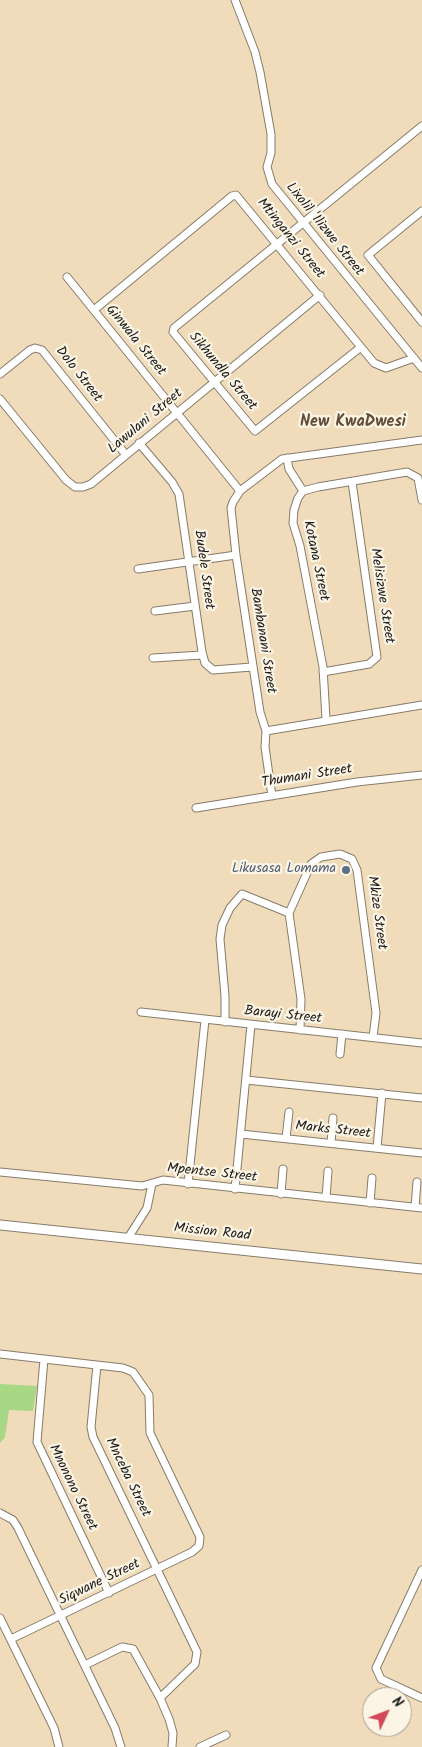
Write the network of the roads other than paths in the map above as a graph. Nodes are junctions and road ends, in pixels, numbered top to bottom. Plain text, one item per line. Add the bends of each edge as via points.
1 (235, 0) edge
2 (422, 126) edge
3 (422, 211) edge
4 (304, 224) junction
5 (278, 244) junction
6 (67, 277) dead end
7 (320, 295) junction
8 (94, 310) junction
9 (422, 322) edge
10 (361, 347) junction
11 (414, 358) junction
12 (422, 368) edge
13 (0, 374) edge
14 (214, 381) junction
15 (0, 399) edge
16 (176, 412) junction
17 (422, 440) edge
18 (139, 443) junction
19 (126, 455) junction
20 (287, 458) junction
21 (352, 482) junction
22 (240, 490) junction
23 (303, 492) junction
24 (422, 500) edge
25 (236, 555) junction
26 (189, 563) junction
27 (138, 569) dead end
28 (195, 606) junction
29 (155, 611) dead end
30 (202, 655) junction
31 (153, 658) dead end
32 (252, 667) junction
33 (323, 672) junction
34 (422, 706) edge
35 (326, 719) junction
36 (266, 730) junction
37 (422, 775) edge
38 (272, 796) junction
39 (196, 808) dead end
40 (289, 913) junction
41 (141, 1012) dead end
42 (205, 1020) junction
43 (225, 1022) junction
44 (251, 1025) junction
45 (300, 1030) junction
46 (342, 1034) junction
47 (373, 1037) junction
48 (422, 1043) edge
49 (340, 1054) dead end
50 (246, 1080) junction
51 (382, 1094) junction
52 (422, 1098) edge
53 (289, 1112) dead end
54 (333, 1118) dead end
55 (241, 1134) junction
56 (286, 1138) junction
57 (331, 1143) junction
58 (422, 1144) edge
59 (377, 1148) junction
60 (422, 1153) edge
61 (282, 1169) dead end
62 (328, 1171) dead end
63 (0, 1172) edge
64 (372, 1178) dead end
65 (417, 1182) dead end
66 (152, 1184) junction
67 (188, 1184) junction
68 (235, 1189) junction
69 (281, 1194) junction
70 (326, 1198) junction
71 (370, 1203) junction
72 (418, 1208) edge
73 (0, 1225) edge
74 (128, 1238) junction
75 (422, 1269) edge
76 (0, 1354) edge
77 (44, 1359) junction
78 (97, 1365) junction
79 (0, 1513) edge
80 (156, 1569) junction
81 (422, 1570) edge
82 (109, 1592) junction
83 (61, 1616) junction
84 (0, 1618) edge
85 (11, 1639) junction
86 (85, 1665) junction
87 (421, 1696) edge
88 (160, 1698) junction
89 (226, 1735) dead end
90 (59, 1747) edge
91 (121, 1747) edge
92 (173, 1747) edge
93 (200, 1747) edge

1 - 4 street, Lixolil 'Ilizwe Street via 260,72 271,134 269,178
2 - 4 street, Sikhundla Street
3 - 9 street via 368,255
4 - 5 street, Sikhundla Street
4 - 11 street, Lixolil 'Ilizwe Street
5 - 7 street, Mtinganzi Street
5 - 8 street, Mtinganzi Street via 243,202 236,195 232,196
5 - 14 street, Sikhundla Street via 174,328 176,337
6 - 8 street, Ginwala Street
7 - 10 street, Mtinganzi Street
7 - 14 street, Lawulani Street
8 - 16 street, Ginwala Street
10 - 11 street, Mtinganzi Street via 382,368
10 - 14 street, Sikhundla Street via 255,431
11 - 12 street, Lixolil 'Ilizwe Street
13 - 19 street, Dolo Street via 30,350 39,348
14 - 16 street, Lawulani Street
15 - 19 street, Lawulani Street via 59,473 75,488 91,484
16 - 18 street, Lawulani Street
16 - 22 street, Ginwala Street
17 - 20 street
18 - 19 street, Lawulani Street
18 - 26 street, Budele Street via 179,494
20 - 22 street
20 - 23 street via 289,469
21 - 23 street
21 - 24 street via 410,473 420,482
21 - 33 street, Melisizwe Street via 377,656 369,664
22 - 25 street, Bambanani Street via 231,508
23 - 33 street, Kotana Street via 293,518
25 - 26 street
25 - 32 street, Bambanani Street
26 - 27 street
26 - 28 street, Budele Street
28 - 29 street
28 - 30 street, Budele Street
30 - 31 street
30 - 32 street via 213,670
32 - 36 street, Bambanani Street
33 - 35 street, Kotana Street
34 - 35 street
35 - 36 street
36 - 38 street, Bambanani Street via 265,747
37 - 38 street, Thumani Street
38 - 39 street, Thumani Street
40 - 43 street via 242,894 230,908 220,939
40 - 45 street via 301,999
40 - 47 street, Mkize Street via 314,861 340,854 352,859 357,870 374,986 376,1018
41 - 42 street, Barayi Street
42 - 43 street, Barayi Street
42 - 67 street
43 - 44 street, Barayi Street
44 - 45 street, Barayi Street
44 - 50 street
45 - 46 street, Barayi Street
46 - 47 street, Barayi Street
46 - 49 street
47 - 48 street, Barayi Street
50 - 51 street
50 - 55 street
51 - 52 street
51 - 59 street
53 - 56 street
54 - 57 street
55 - 56 street, Marks Street
55 - 68 street
56 - 57 street, Marks Street
57 - 59 street, Marks Street
58 - 60 street
59 - 60 street, Marks Street
61 - 69 street
62 - 70 street
63 - 66 street, Mpentse Street via 142,1186
64 - 71 street
65 - 72 street
66 - 67 street, Mpentse Street via 164,1180
66 - 74 street via 147,1208
67 - 68 street, Mpentse Street
68 - 69 street, Mpentse Street
69 - 70 street, Mpentse Street
70 - 71 street, Mpentse Street
71 - 72 street, Mpentse Street
73 - 74 street, Mission Road
74 - 75 street, Mission Road
76 - 77 street
77 - 78 street
77 - 82 street, Mnonono Street via 37,1442
78 - 80 street, Mnceba Street via 91,1431
78 - 80 street, Siqwane Street via 133,1372 149,1395 149,1429 199,1534 199,1546 192,1552
79 - 83 street via 16,1523
80 - 82 street, Siqwane Street
80 - 88 street, Mnceba Street via 197,1656 192,1668
81 - 87 street via 376,1668 381,1679
82 - 83 street, Siqwane Street
83 - 85 street, Siqwane Street
83 - 86 street
84 - 85 street
85 - 90 street via 54,1728
86 - 88 street via 122,1648 133,1649
86 - 91 street
88 - 92 street via 172,1727
89 - 93 street

